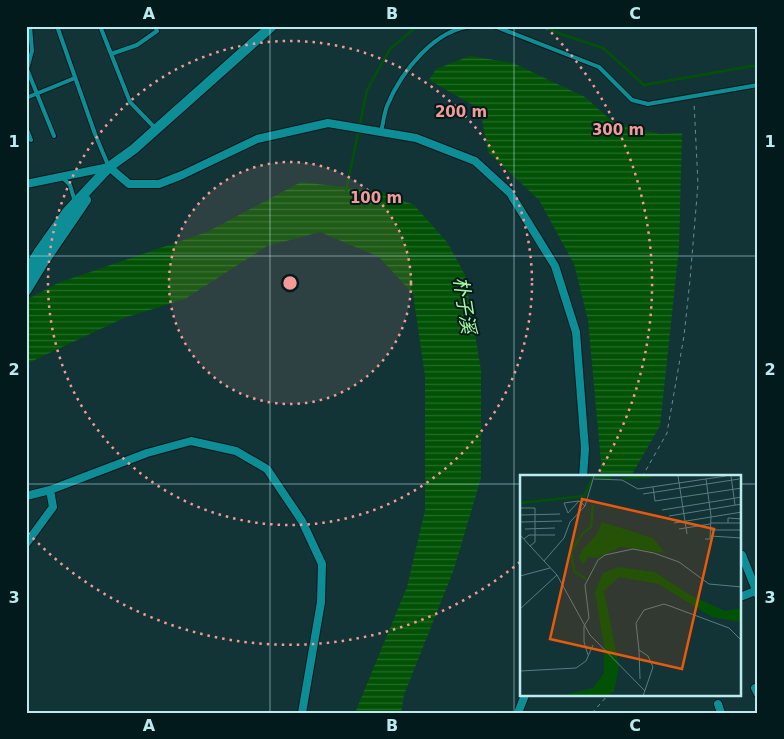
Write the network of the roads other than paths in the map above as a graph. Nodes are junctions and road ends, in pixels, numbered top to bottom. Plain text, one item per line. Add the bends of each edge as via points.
1 (30, 26) edge
2 (57, 26) edge
3 (100, 26) edge
4 (155, 26) edge
5 (272, 26) edge
6 (474, 26) edge
7 (494, 26) edge
8 (112, 54) junction
9 (75, 78) junction
10 (758, 85) edge
11 (37, 93) junction
12 (26, 98) edge
13 (26, 126) edge
14 (156, 130) junction
15 (381, 132) junction
16 (54, 136) dead end
17 (31, 140) dead end
18 (109, 167) junction
19 (61, 176) junction
20 (26, 184) edge
21 (73, 211) junction
22 (26, 273) edge
23 (26, 291) edge
24 (583, 475) edge
25 (50, 490) junction
26 (26, 496) edge
27 (26, 544) edge
28 (742, 556) dead end
29 (757, 592) edge
30 (742, 596) edge
31 (525, 696) edge
32 (718, 704) dead end
33 (302, 713) edge
34 (518, 713) edge
35 (720, 713) edge

1 - 11 lane via 32,51 28,69
2 - 9 lane
3 - 8 lane
4 - 8 lane via 156,31 137,45
5 - 14 street
6 - 15 lane via 441,36 412,63 386,107
7 - 10 lane via 599,67 632,100 648,104
8 - 14 lane via 130,102
9 - 11 lane
9 - 18 lane
11 - 12 lane
11 - 16 lane
13 - 17 lane
14 - 18 street
15 - 18 street via 328,123 257,139 159,184 129,184
15 - 24 street via 416,138 475,160 510,193 554,266 576,332 585,449
18 - 19 street
18 - 21 street
19 - 20 street
19 - 21 lane via 70,185
21 - 22 street via 38,253
21 - 23 street
25 - 26 street
25 - 27 street via 52,507
25 - 33 street via 147,453 191,441 236,451 267,469 302,521 322,564 321,602
28 - 29 street
29 - 30 street
31 - 34 street
32 - 35 street

